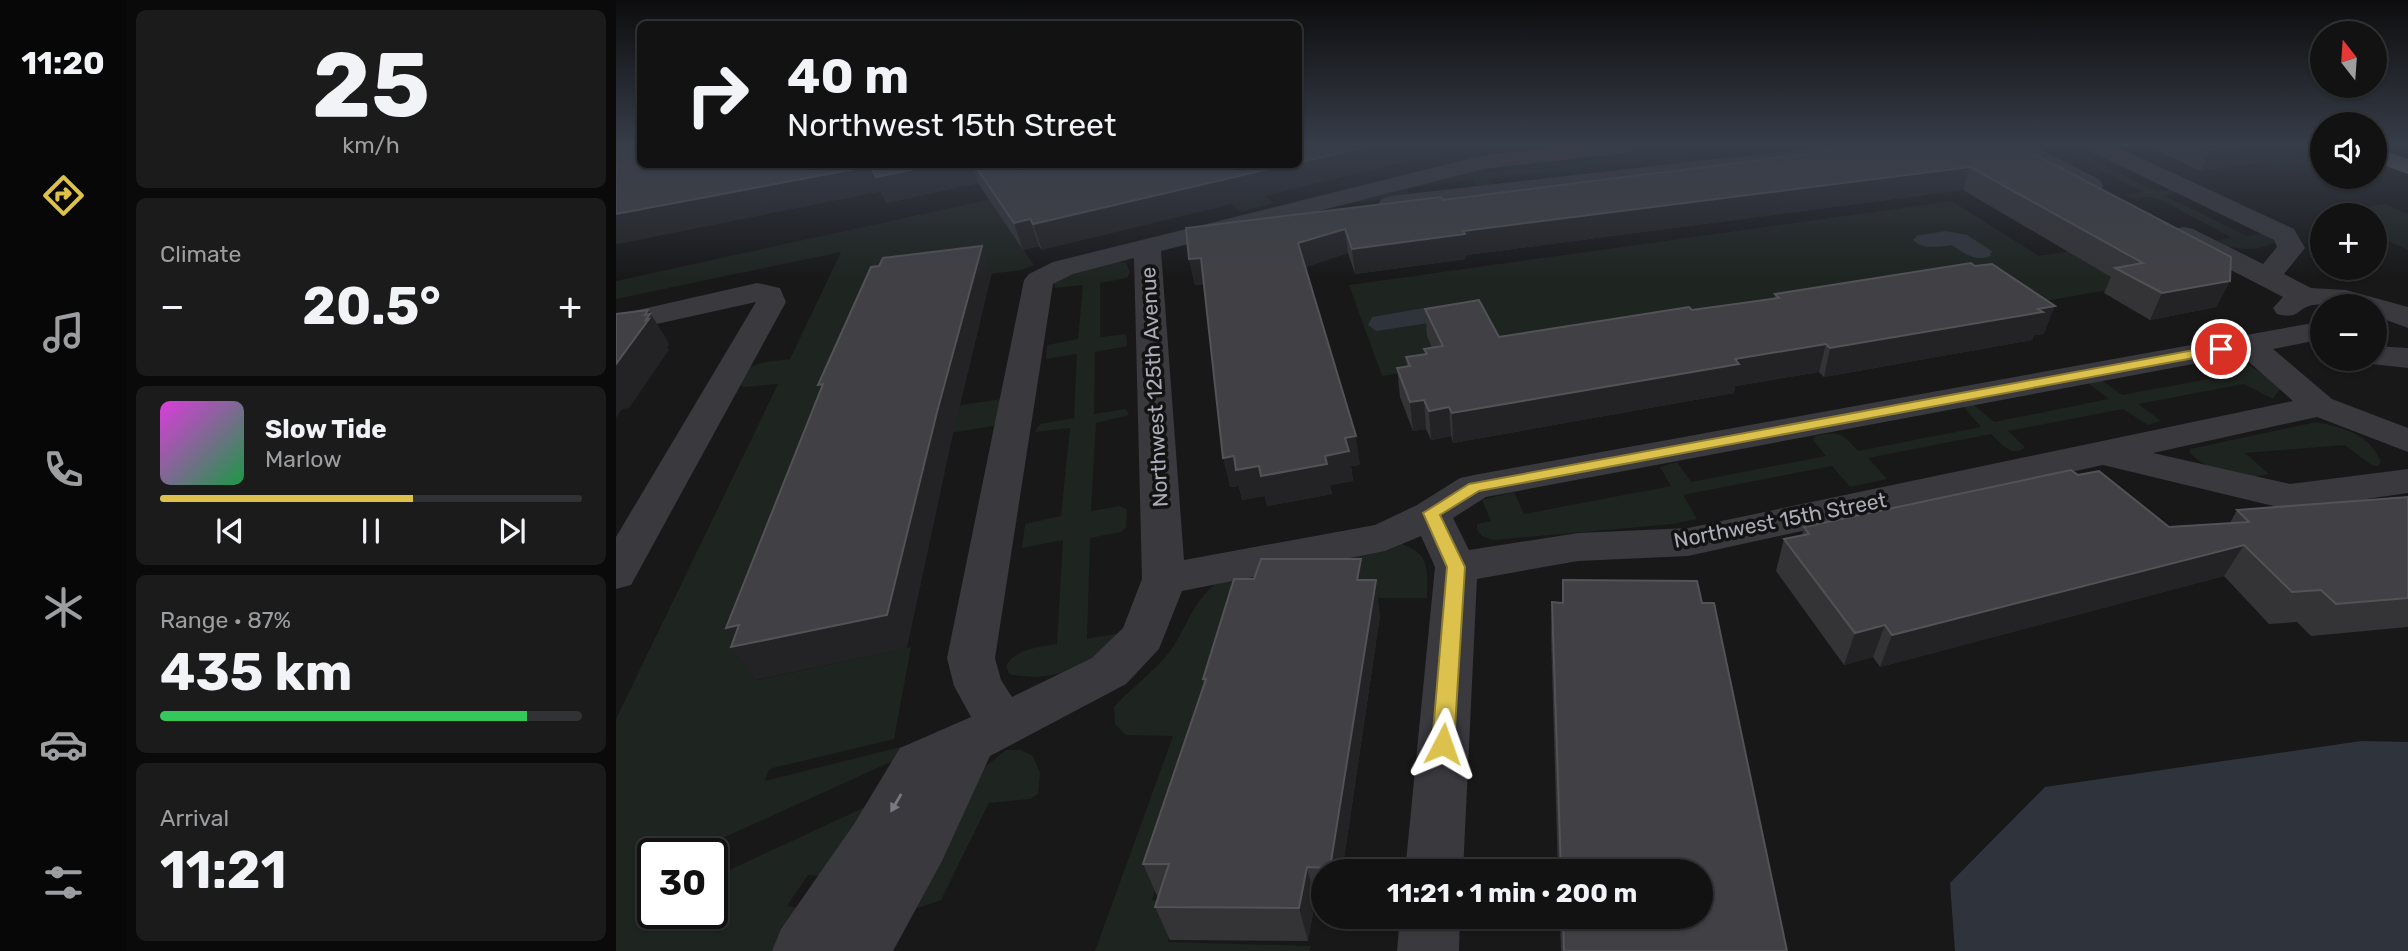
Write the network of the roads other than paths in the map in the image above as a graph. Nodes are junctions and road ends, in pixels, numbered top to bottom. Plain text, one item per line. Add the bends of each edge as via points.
1 (1368, 190) edge
2 (1506, 190) edge
3 (2102, 190) edge
4 (2192, 190) edge
5 (2116, 198) edge
6 (1235, 223) junction
7 (2164, 225) edge
8 (1147, 247) junction
9 (2267, 277) junction
10 (2307, 297) junction
11 (2408, 319) edge
12 (616, 324) edge
13 (2310, 334) edge
14 (2310, 338) edge
15 (2248, 344) junction
16 (2387, 357) edge
17 (2408, 358) edge
18 (2320, 406) junction
19 (2408, 441) edge
20 (2101, 453) junction
21 (2408, 481) edge
22 (1431, 513) junction
23 (1456, 567) junction
24 (616, 574) edge
25 (1164, 579) junction
26 (988, 733) junction
27 (1435, 859) edge
28 (872, 886) junction
29 (1429, 929) edge
30 (803, 951) edge
31 (860, 951) edge
32 (1428, 951) edge

1 - 6 street
2 - 6 street
3 - 5 street
4 - 9 street via 2285,235 2291,248
6 - 8 street
7 - 9 street
8 - 25 street, Northwest 125th Avenue
8 - 26 street, Northwest 125th Avenue via 1063,268 1039,280 971,658
9 - 10 street
10 - 11 street via 2357,301
10 - 13 street via 2292,302 2286,310 2292,321
12 - 24 street via 757,292 769,294 771,302
14 - 15 street
15 - 18 street
15 - 22 street via 1474,487
16 - 17 street
18 - 19 street
18 - 20 street, Northwest 15th Street
20 - 21 street, Northwest 15th Street via 2290,497
20 - 23 street, Northwest 15th Street via 1688,542 1578,547
22 - 23 street
22 - 25 street via 1385,537
23 - 27 street
25 - 26 street, Northwest 125th Avenue via 1143,637 1109,671
26 - 28 street, Northwest 125th Avenue via 922,844
26 -> 28 street, Northwest 125th Avenue via 919,764
28 - 30 street, Northwest 125th Avenue
28 - 31 street, Northwest 125th Avenue
29 - 32 street

